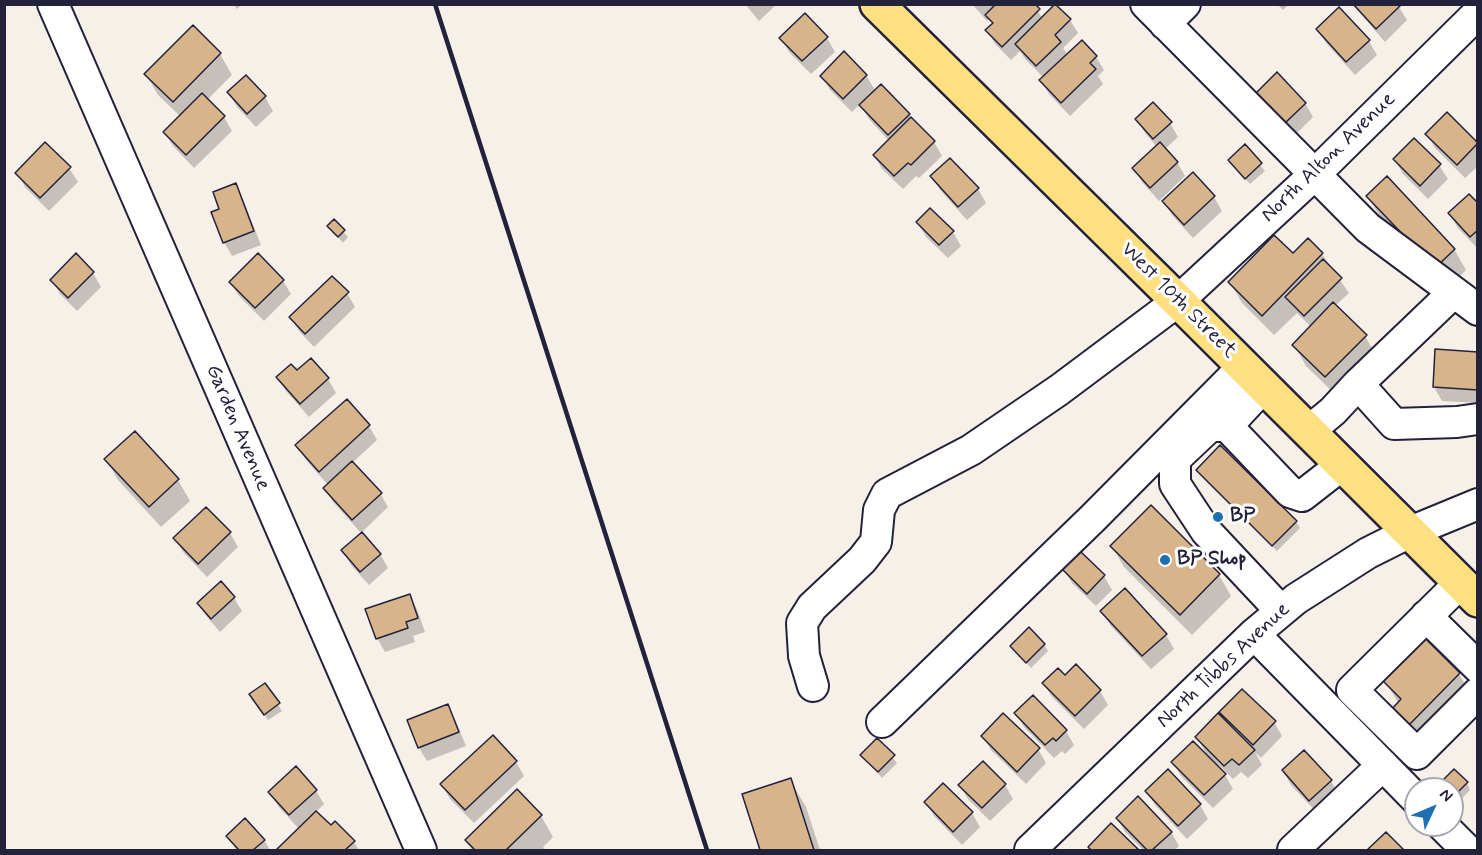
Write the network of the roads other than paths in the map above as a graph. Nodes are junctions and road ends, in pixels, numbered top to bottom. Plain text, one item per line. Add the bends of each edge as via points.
1 (53, 4) edge
2 (877, 4) edge
3 (1165, 11) edge
4 (1478, 13) edge
5 (1314, 175) junction
6 (1467, 297) edge
7 (1178, 301) junction
8 (1254, 376) junction
9 (1358, 384) junction
10 (1478, 419) edge
11 (1227, 426) junction
12 (1309, 431) junction
13 (1343, 465) junction
14 (1478, 504) edge
15 (1410, 532) junction
16 (1469, 591) edge
17 (1281, 611) junction
18 (1426, 616) junction
19 (1254, 634) junction
20 (1478, 667) edge
21 (813, 686) dead end
22 (1352, 690) junction
23 (1478, 693) edge
24 (1330, 711) junction
25 (882, 722) dead end
26 (1383, 765) junction
27 (1404, 787) edge
28 (1454, 837) edge
29 (421, 850) edge
30 (1030, 850) edge
31 (1293, 850) edge
32 (1467, 850) edge

1 - 29 street, Garden Avenue
2 - 7 main road, West 10th Street
3 - 5 street
4 - 5 street, North Alton Avenue
5 - 6 street via 1368,228
5 - 7 street, North Alton Avenue
6 - 9 street
7 - 8 main road, West 10th Street
7 - 21 street, North Alton Avenue via 971,450 887,494 879,510 876,542 812,607 802,623 804,657
8 - 11 street
8 - 12 main road, West 10th Street
8 - 25 street via 1092,519
9 - 10 street via 1394,424
9 - 12 street
11 - 13 street via 1290,492 1302,496
11 - 17 street via 1210,426 1175,459 1175,484 1206,531
12 - 13 main road, West 10th Street
13 - 15 main road, West 10th Street
14 - 15 street, North Tibbs Avenue
15 - 16 main road, West 10th Street
15 - 17 street, North Tibbs Avenue via 1346,566
16 - 18 street
17 - 19 street, North Tibbs Avenue
18 - 20 street
18 - 22 street
19 - 24 street
19 - 30 street, North Tibbs Avenue
22 - 23 street via 1417,754
22 - 24 street
24 - 26 street
26 - 27 street
26 - 31 street
28 - 32 street

